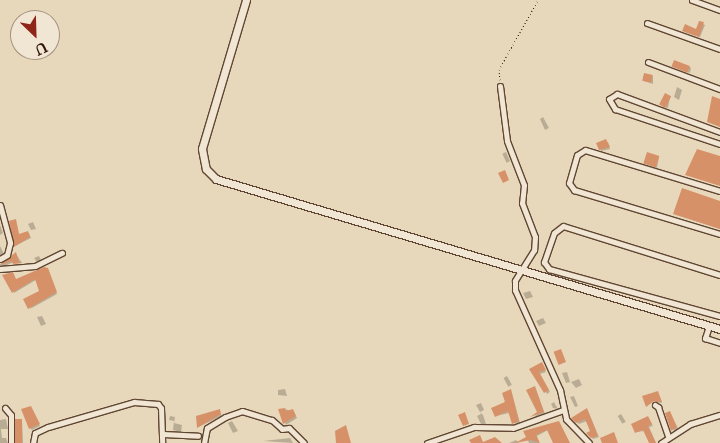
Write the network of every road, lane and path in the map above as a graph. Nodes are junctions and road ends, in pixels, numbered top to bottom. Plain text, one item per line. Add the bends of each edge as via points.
1 (246, 0) edge
2 (538, 0) edge
3 (692, 0) edge
4 (720, 10) edge
5 (647, 23) dead end
6 (720, 49) edge
7 (648, 62) dead end
8 (500, 86) joint
9 (720, 89) edge
10 (720, 132) edge
11 (720, 144) edge
12 (720, 191) edge
13 (0, 206) edge
14 (720, 234) edge
15 (62, 253) dead end
16 (0, 258) edge
17 (0, 269) edge
18 (521, 271) junction
19 (720, 275) edge
20 (720, 316) edge
21 (709, 326) junction
22 (720, 330) edge
23 (720, 343) edge
24 (655, 405) dead end
25 (5, 408) dead end
26 (563, 410) junction
27 (720, 415) edge
28 (162, 434) junction
29 (198, 436) dead end
30 (668, 436) junction
31 (11, 443) edge
32 (33, 443) edge
33 (162, 443) edge
34 (204, 443) edge
35 (304, 443) edge
36 (427, 443) edge
37 (589, 443) edge
38 (661, 443) edge

1 - 18 street via 202,149 203,162 210,174 216,179
2 - 8 path via 499,70
3 - 4 street
5 - 6 street
7 - 9 street
8 - 18 street via 507,141 524,185 522,203 535,237 531,258
10 - 11 street via 616,94 609,99 615,109
12 - 14 street via 585,150 578,155 569,183 574,190
13 - 16 street via 10,249
15 - 17 street via 35,266
18 - 21 street
18 - 26 street via 515,290 560,390
19 - 20 street via 563,226 554,233 544,262 549,268
21 - 22 street
21 - 23 street via 705,338
24 - 30 street
25 - 31 street via 11,415
26 - 36 street via 513,428 474,427
26 - 37 street via 570,425
27 - 30 street via 690,424
28 - 29 street
28 - 32 street via 162,408 134,402 48,427 35,433
28 - 33 street
30 - 38 street
34 - 35 street via 207,428 225,416 242,411 272,420 282,429 289,428

